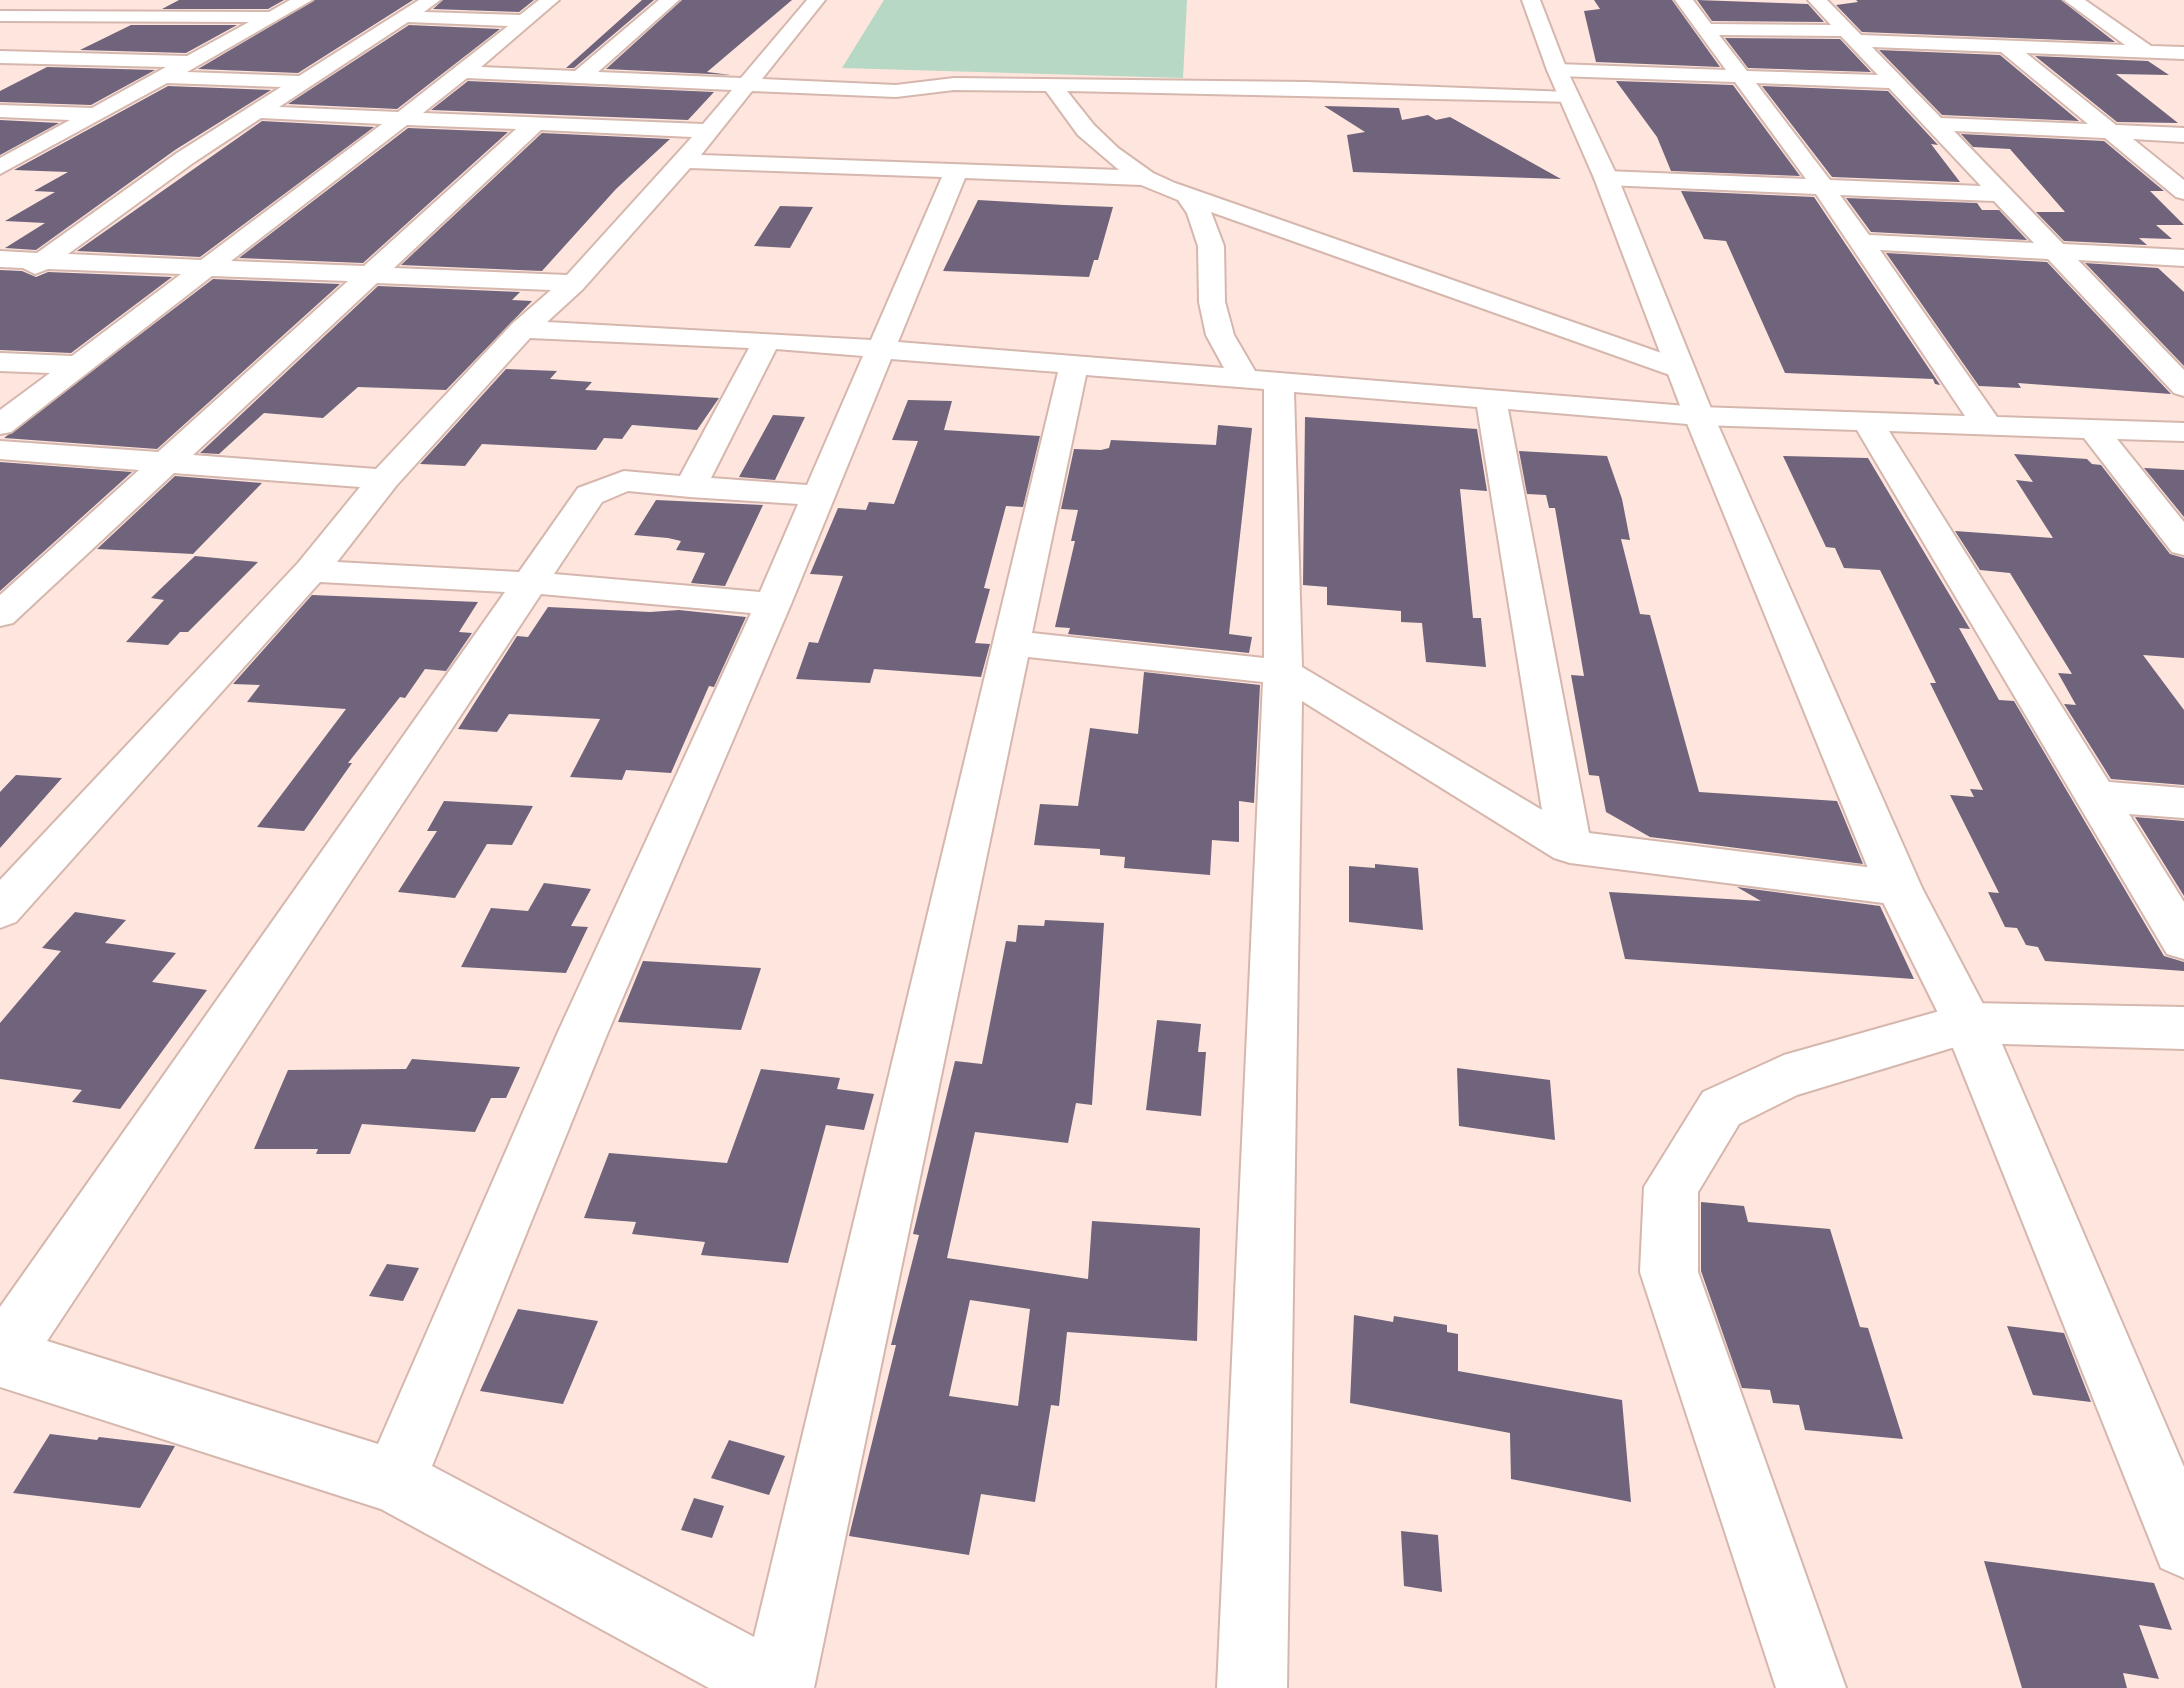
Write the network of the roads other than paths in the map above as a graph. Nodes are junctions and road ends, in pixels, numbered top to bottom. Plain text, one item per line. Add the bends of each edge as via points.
1 (303, 0) edge
2 (431, 0) edge
3 (550, 0) edge
4 (670, 0) edge
5 (816, 0) edge
6 (1531, 0) edge
7 (1684, 0) edge
8 (1817, 0) edge
9 (2073, 0) edge
10 (0, 16) edge
11 (271, 17) junction
12 (407, 17) junction
13 (1704, 29) junction
14 (526, 33) junction
15 (1852, 36) junction
16 (585, 47) dead end
17 (614, 47) junction
18 (2007, 47) junction
19 (2146, 52) junction
20 (2184, 53) edge
21 (0, 57) edge
22 (189, 62) junction
23 (2171, 69) dead end
24 (463, 72) junction
25 (1738, 75) junction
26 (581, 76) junction
27 (161, 77) junction
28 (304, 82) junction
29 (1895, 82) junction
30 (1563, 84) junction
31 (744, 86) junction
32 (1053, 87) junction
33 (0, 111) edge
34 (259, 112) junction
35 (94, 114) junction
36 (406, 116) junction
37 (536, 123) junction
38 (1936, 124) junction
39 (708, 131) junction
40 (2113, 132) junction
41 (2184, 135) edge
42 (684, 161) junction
43 (0, 167) edge
44 (956, 171) junction
45 (1145, 178) junction
46 (1606, 178) junction
47 (1824, 188) junction
48 (2184, 192) edge
49 (1998, 194) junction
50 (1187, 196) junction
51 (1861, 242) junction
52 (2054, 251) junction
53 (2184, 258) edge
54 (44, 260) junction
55 (205, 266) junction
56 (6, 270) edge
57 (373, 272) junction
58 (574, 283) junction
59 (523, 329) junction
60 (767, 340) junction
61 (878, 349) junction
62 (0, 362) edge
63 (76, 365) junction
64 (1074, 365) junction
65 (1680, 369) junction
66 (1261, 379) junction
67 (2184, 387) edge
68 (1491, 400) junction
69 (1699, 416) junction
70 (1867, 421) junction
71 (0, 425) edge
72 (1987, 425) junction
73 (2093, 429) junction
74 (2184, 432) edge
75 (0, 450) edge
76 (169, 462) junction
77 (384, 479) junction
78 (690, 487) junction
79 (817, 496) junction
80 (2184, 545) edge
81 (311, 571) junction
82 (533, 583) junction
83 (773, 604) junction
84 (0, 615) edge
85 (1012, 643) junction
86 (1283, 672) junction
87 (2096, 796) junction
88 (2184, 803) edge
89 (1570, 847) junction
90 (1899, 888) junction
91 (0, 910) edge
92 (2184, 941) edge
93 (1968, 1023) junction
94 (2184, 1028) edge
95 (1, 1356) edge
96 (394, 1481) junction
97 (2184, 1545) edge
98 (778, 1688) edge
99 (1252, 1688) edge
100 (1811, 1688) edge

1 - 11 street
2 - 12 street
3 - 14 street
4 - 17 street
5 - 31 street
6 - 30 street
7 - 13 street
8 - 15 street
9 - 19 street
10 - 11 street
11 - 22 street
12 - 14 street
12 - 28 street
13 - 15 street
13 - 25 street
14 - 24 street via 498,44
15 - 18 street
15 - 29 street
16 - 17 street
17 - 26 street
18 - 19 street
18 - 40 street
19 - 20 street
19 - 23 street
21 - 22 street
22 - 27 street
24 - 26 street
24 - 36 street
25 - 29 street
25 - 30 street
25 - 47 street
26 - 31 street
27 - 28 street
27 - 35 street
28 - 34 street
29 - 38 street
30 - 32 street
30 - 46 street
31 - 32 street via 896,91 954,84
31 - 39 street
32 - 45 street via 1086,130
33 - 35 street
34 - 36 street
34 - 54 street via 185,158
35 - 43 street
36 - 37 street
36 - 55 street
37 - 39 street
37 - 57 street
38 - 40 street
38 - 49 street
39 - 42 street
40 - 41 street
40 - 48 street
42 - 44 street
42 - 58 street
44 - 45 street
44 - 61 street
45 - 50 street
46 - 47 street
46 - 65 street
47 - 49 street
47 - 51 street
49 - 52 street
50 - 65 street
50 - 66 street via 1211,246 1212,302 1220,335
51 - 52 street
51 - 72 street
52 - 53 street
52 - 67 street
54 - 55 street
54 - 56 street
55 - 57 street
55 - 63 street
57 - 58 street
57 - 76 street
58 - 59 street
59 - 60 street
59 - 77 street
60 - 61 street
60 - 78 street
61 - 64 street
61 - 79 street
62 - 63 street
63 - 71 street
64 - 66 street
64 - 85 street
65 - 69 street
66 - 68 street
66 - 86 street
68 - 69 street
68 - 89 street
69 - 70 street
69 - 90 street
70 - 72 street
70 - 87 street
72 - 73 street
73 - 74 street
73 - 80 street
75 - 76 street
76 - 77 street
76 - 84 street
77 - 81 street
78 - 79 street
78 - 82 street via 624,481 590,495
79 - 83 street
81 - 82 street
81 - 91 street
82 - 83 street
82 - 95 street
83 - 96 street via 583,1032
85 - 86 street
85 - 98 street
86 - 89 street
86 - 99 street
87 - 88 street
87 - 92 street
89 - 90 street
90 - 93 street
93 - 94 street
93 - 97 street
93 - 100 street via 1784,1077 1721,1108 1671,1187 1669,1272
95 - 96 street
96 - 98 street

